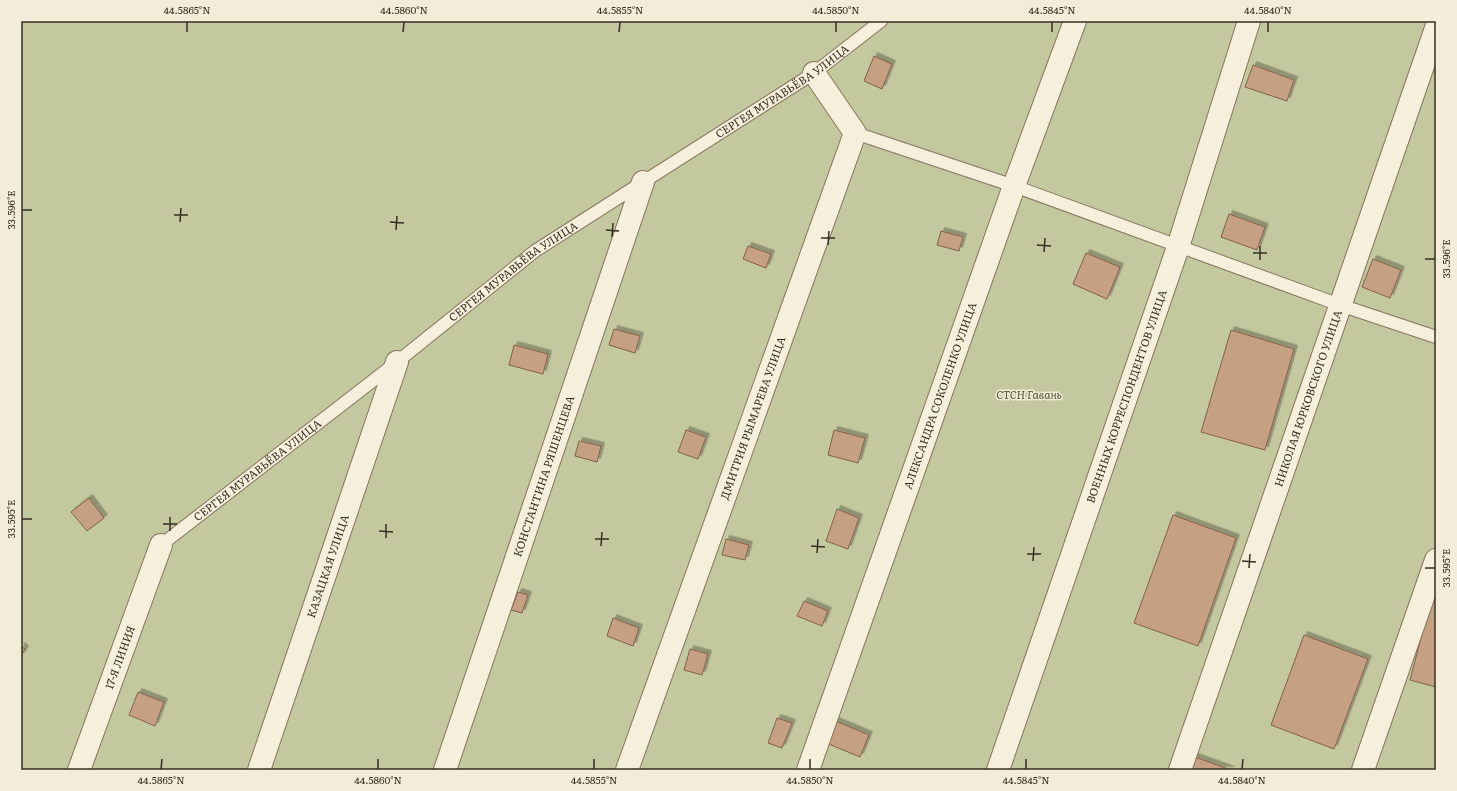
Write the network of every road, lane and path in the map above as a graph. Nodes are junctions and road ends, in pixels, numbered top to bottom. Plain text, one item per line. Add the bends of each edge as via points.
1 (881, 21) edge
2 (1075, 21) edge
3 (1249, 21) edge
4 (1436, 28) edge
5 (814, 73) junction
6 (855, 133) junction
7 (643, 182) junction
8 (1014, 186) junction
9 (1178, 247) junction
10 (1340, 305) junction
11 (1436, 337) edge
12 (397, 362) junction
13 (161, 545) joint
14 (1436, 560) edge
15 (80, 770) edge
16 (259, 770) edge
17 (445, 770) edge
18 (627, 770) edge
19 (808, 770) edge
20 (998, 770) edge
21 (1180, 770) edge
22 (1363, 770) edge

1 - 5 lane, СЕРГЕЯ МУРАВЬЁВА УЛИЦА
2 - 8 street, АЛЕКСАНДРА СОКОЛЕНКО УЛИЦА
3 - 9 street, ВОЕННЫХ КОРРЕСПОНДЕНТОВ УЛИЦА
4 - 10 street, НИКОЛАЯ ЮРКОВСКОГО УЛИЦА
5 - 6 street
5 - 7 lane, СЕРГЕЯ МУРАВЬЁВА УЛИЦА
6 - 8 lane
6 - 18 street, ДМИТРИЯ РЫМАРЕВА УЛИЦА
7 - 12 lane, СЕРГЕЯ МУРАВЬЁВА УЛИЦА via 535,251
7 - 17 street, КОНСТАНТИНА РЯШЕНЦЕВА
8 - 9 lane
8 - 19 street, АЛЕКСАНДРА СОКОЛЕНКО УЛИЦА
9 - 10 lane
9 - 20 street, ВОЕННЫХ КОРРЕСПОНДЕНТОВ УЛИЦА
10 - 11 lane
10 - 21 street, НИКОЛАЯ ЮРКОВСКОГО УЛИЦА
12 - 13 lane, СЕРГЕЯ МУРАВЬЁВА УЛИЦА
12 - 16 street, КАЗАЦКАЯ УЛИЦА
13 - 15 street, 17-Я ЛИНИЯ
14 - 22 street

